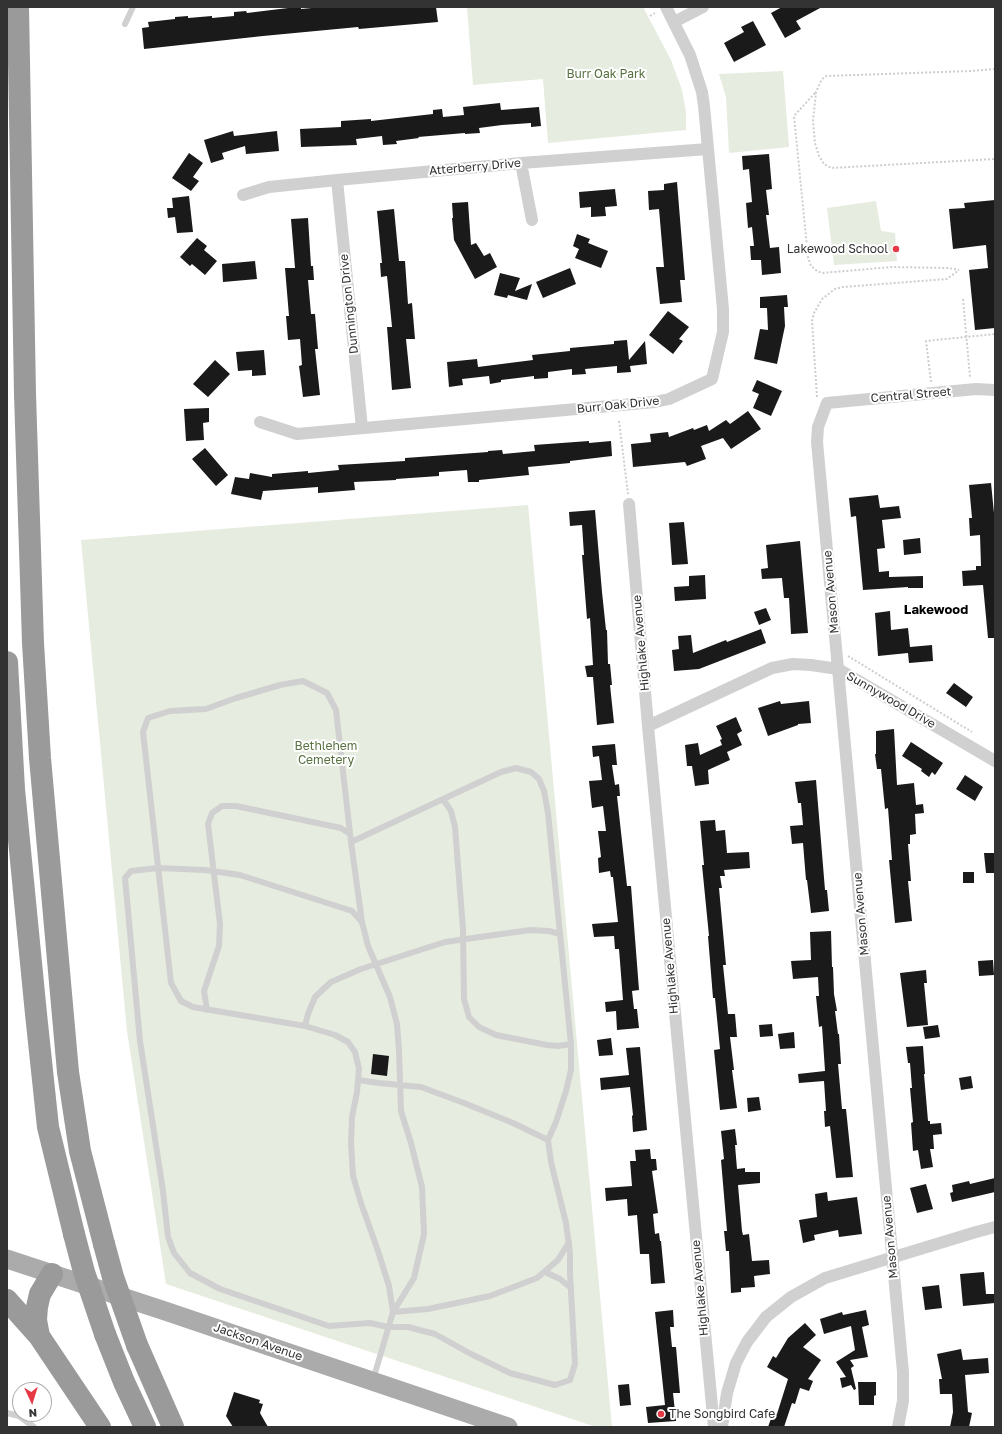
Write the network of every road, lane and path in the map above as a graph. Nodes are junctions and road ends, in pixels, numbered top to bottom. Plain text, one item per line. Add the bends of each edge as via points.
1 (18, 7) edge
2 (133, 7) edge
3 (703, 7) edge
4 (661, 10) edge
5 (650, 16) dead end
6 (674, 22) junction
7 (125, 24) dead end
8 (995, 69) edge
9 (816, 92) junction
10 (708, 149) junction
11 (995, 159) edge
12 (521, 163) junction
13 (336, 180) junction
14 (243, 195) dead end
15 (532, 220) dead end
16 (963, 299) dead end
17 (995, 334) edge
18 (966, 337) junction
19 (970, 381) dead end
20 (931, 385) dead end
21 (995, 390) edge
22 (827, 403) junction
23 (619, 421) dead end
24 (260, 422) dead end
25 (362, 428) junction
26 (629, 504) joint
27 (845, 656) dead end
28 (7, 662) edge
29 (838, 669) junction
30 (648, 726) junction
31 (975, 734) dead end
32 (995, 761) edge
33 (443, 799) junction
34 (350, 834) junction
35 (351, 842) junction
36 (158, 868) junction
37 (213, 871) junction
38 (362, 922) junction
39 (560, 934) junction
40 (463, 940) junction
41 (376, 964) junction
42 (207, 1010) junction
43 (305, 1026) junction
44 (571, 1044) junction
45 (358, 1080) junction
46 (400, 1085) junction
47 (548, 1140) junction
48 (995, 1227) edge
49 (569, 1242) junction
50 (891, 1258) junction
51 (7, 1259) edge
52 (545, 1272) junction
53 (52, 1274) junction
54 (571, 1288) junction
55 (7, 1300) edge
56 (393, 1312) junction
57 (388, 1327) junction
58 (39, 1336) junction
59 (373, 1382) junction
60 (7, 1413) edge
61 (34, 1427) edge
62 (100, 1427) edge
63 (145, 1427) edge
64 (173, 1427) edge
65 (508, 1427) edge
66 (714, 1427) edge
67 (722, 1427) edge
68 (898, 1427) edge

1 - 64 highway, bridge via 33,643 40,758 68,1072 80,1151 120,1299
2 - 7 lane
3 - 6 street
4 - 5 path
4 - 6 street, Burr Oak Drive
6 - 10 street, Burr Oak Drive via 690,55 702,92
8 - 9 path via 827,76 821,81
9 - 11 path via 813,121 815,143 824,164 831,168
9 - 22 path via 794,116 811,266 822,273 892,267 959,270 947,279 843,287 835,289 822,299 814,313 812,329 817,399
10 - 12 street, Atterberry Drive
10 - 25 street, Burr Oak Drive via 723,309 723,332 712,379 669,399 655,402
12 - 13 street, Atterberry Drive
12 - 15 street
13 - 14 street, Atterberry Drive via 269,187
13 - 25 street, Dunnington Drive
16 - 18 path
17 - 18 path
18 - 19 path
18 - 20 path via 926,341
21 - 22 street, Central Street via 976,389
22 - 29 street, Mason Avenue via 818,427 817,442
23 - 26 path
24 - 25 street, Burr Oak Drive via 297,434
26 - 30 street, Highlake Avenue
27 - 31 path via 849,656
28 - 63 highway, bridge via 14,789 48,1127 84,1272 105,1334
29 - 30 street, Sunnywood Drive via 793,664 772,668
29 - 32 street, Sunnywood Drive
29 - 50 street, Mason Avenue
30 - 66 street, Highlake Avenue
33 - 35 lane
33 - 39 lane via 516,768 531,772 539,779 548,813
33 - 40 lane via 451,812 455,827
34 - 35 lane
34 - 36 lane via 336,710 327,693 303,681 280,685 206,709 170,711 148,718 143,732
34 - 37 lane via 341,828 236,806 222,806 212,813 208,824
35 - 38 lane
36 - 37 lane
36 - 42 lane via 171,983 181,1001
36 - 57 lane via 130,871 125,878 140,1041 168,1237 174,1253 190,1273 220,1289 329,1326 370,1324
37 - 38 lane via 240,875 352,911
37 - 42 lane via 220,924 219,946 204,991
38 - 41 lane
39 - 40 lane via 530,930
39 - 44 lane
40 - 41 lane via 445,942
40 - 44 lane via 464,999 469,1017 479,1027 496,1035 547,1045
41 - 43 lane via 331,982 315,997
41 - 46 lane via 390,996 397,1024
42 - 43 lane
43 - 45 lane via 335,1035 348,1042 356,1052
44 - 47 lane via 570,1077
45 - 46 lane
45 - 56 lane via 351,1143 353,1176 389,1286
46 - 47 lane via 421,1087 513,1123
46 - 56 lane via 401,1111 412,1143 422,1187 424,1234 414,1278
47 - 49 lane
48 - 50 street
49 - 52 lane via 558,1260
49 - 54 lane
50 - 67 street via 825,1278 791,1296 766,1317 736,1363 727,1393
50 - 68 street, Mason Avenue via 903,1372 903,1401
51 - 53 main road, Jackson Avenue
52 - 54 lane
52 - 56 lane via 538,1278 490,1296 428,1309
53 - 58 highway via 40,1294 37,1307
53 - 59 main road, Jackson Avenue
54 - 57 lane via 575,1364 570,1380 555,1385 510,1373 436,1334 408,1327
55 - 58 highway
56 - 57 lane
57 - 59 lane
58 - 62 highway
59 - 65 main road, Jackson Avenue
60 - 61 lane via 19,1416

